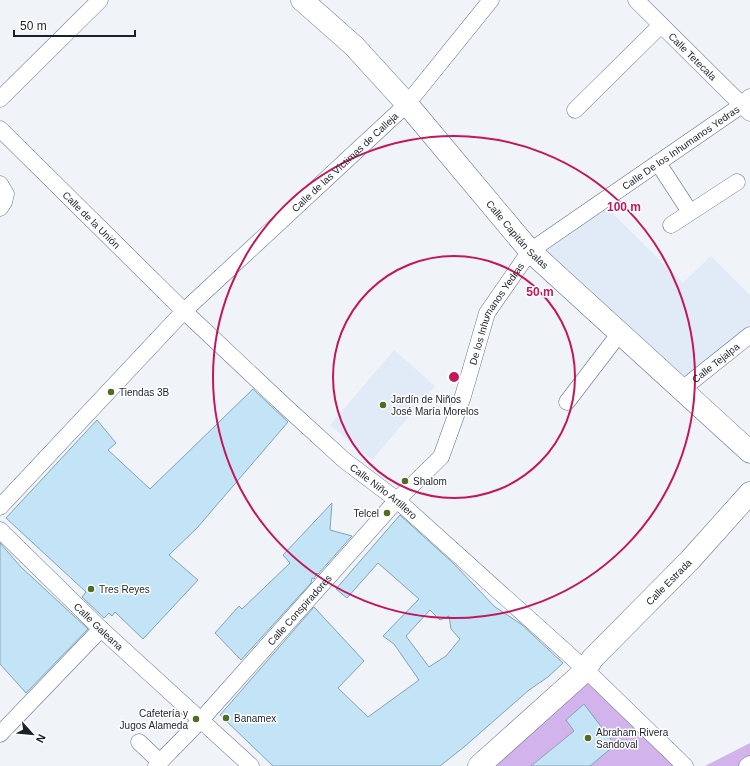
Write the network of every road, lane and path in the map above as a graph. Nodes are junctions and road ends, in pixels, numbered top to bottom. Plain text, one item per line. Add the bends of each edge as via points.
1 (100, 0) edge
2 (302, 0) edge
3 (491, 0) edge
4 (636, 0) edge
5 (661, 25) junction
6 (0, 99) edge
7 (407, 104) junction
8 (747, 105) edge
9 (575, 110) dead end
10 (0, 129) edge
11 (658, 164) junction
12 (737, 182) dead end
13 (0, 184) edge
14 (0, 208) edge
15 (690, 212) junction
16 (671, 225) dead end
17 (530, 250) junction
18 (184, 311) junction
19 (619, 334) junction
20 (750, 335) edge
21 (681, 390) junction
22 (567, 402) dead end
23 (750, 452) edge
24 (750, 493) edge
25 (397, 500) junction
26 (0, 507) edge
27 (0, 530) edge
28 (101, 629) junction
29 (586, 670) junction
30 (201, 720) junction
31 (0, 734) edge
32 (139, 742) dead end
33 (158, 764) edge
34 (750, 764) edge
35 (251, 766) edge
36 (479, 766) edge
37 (685, 766) edge
38 (747, 766) edge

1 - 6 street
2 - 7 street, Calle Capitán Salas via 354,46
3 - 7 street, Calle de las Víctimas de Calleja
4 - 5 street, Calle Tetecala
5 - 8 street, Calle Tetecala
5 - 9 street
7 - 17 street, Calle Capitán Salas
7 - 18 street, Calle de las Víctimas de Calleja
8 - 11 street, Calle De los Inhumanos Yedras
10 - 18 street, Calle de la Unión
11 - 15 street
11 - 17 street, Calle De los Inhumanos Yedras
12 - 15 street
13 - 14 street via 6,194
15 - 16 street
17 - 19 street, Calle Capitán Salas
17 - 25 street, De los Inhumanos Yedras via 487,314 464,396 441,457
18 - 25 street, Calle Niño Artillero via 344,460
18 - 26 street, Calle de las Víctimas de Calleja
19 - 21 street, Calle Capitán Salas
19 - 22 street
20 - 21 street, Calle Tejalpa
21 - 23 street, Calle Capitán Salas
24 - 29 street, Calle Estrada via 690,560 592,659
25 - 29 street, Calle Niño Artillero
25 - 30 street, Calle Conspiradores
27 - 28 street, Calle Galeana
28 - 30 street, Calle Galeana
28 - 31 street
29 - 36 street, Calle Estrada
29 - 37 street, Calle Niño Artillero
30 - 33 street, Calle Conspiradores
30 - 35 street, Calle Galeana
32 - 33 street
34 - 38 street

